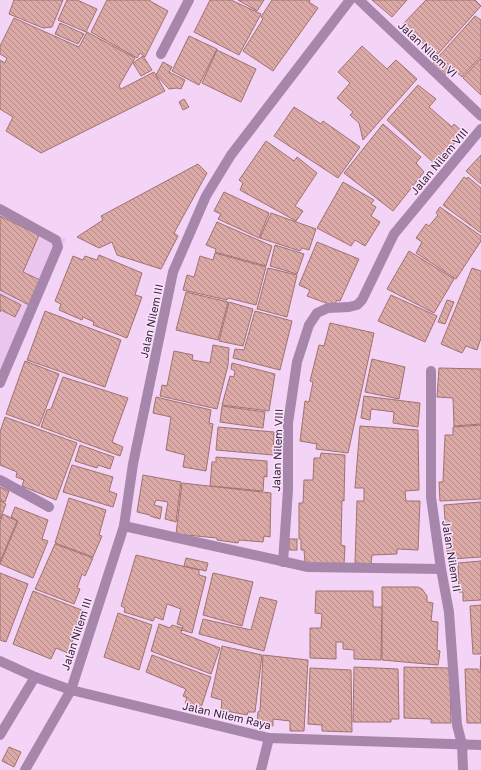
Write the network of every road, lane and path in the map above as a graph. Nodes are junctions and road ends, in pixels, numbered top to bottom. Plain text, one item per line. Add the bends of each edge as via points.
1 (189, 0) edge
2 (350, 0) edge
3 (359, 0) edge
4 (161, 54) dead end
5 (481, 116) edge
6 (481, 129) edge
7 (0, 209) edge
8 (431, 371) dead end
9 (0, 383) edge
10 (0, 480) edge
11 (49, 507) dead end
12 (124, 526) junction
13 (283, 562) junction
14 (440, 569) junction
15 (0, 661) edge
16 (35, 677) junction
17 (71, 690) junction
18 (0, 736) edge
19 (269, 738) junction
20 (462, 744) junction
21 (481, 745) edge
22 (25, 770) edge
23 (261, 770) edge
24 (463, 770) edge

1 - 4 street
2 - 12 street, Jalan Nilem III via 231,155 206,196 173,272 133,464
3 - 5 street, Jalan Nilem VI
6 - 13 street, Jalan Nilem VIII via 394,234 362,300 357,305 323,310 309,324 297,362 288,423 288,490
7 - 9 street via 56,240 58,247
8 - 14 street, Jalan Nilem II via 431,497
10 - 11 street
12 - 13 street
12 - 17 street, Jalan Nilem III
13 - 14 street via 308,567
14 - 20 street, Jalan Nilem II via 449,612 457,724
15 - 16 street, Jalan Nilem Raya
16 - 17 street, Jalan Nilem Raya
16 - 18 street
17 - 19 street, Jalan Nilem Raya
17 - 22 street, Jalan Nilem III
19 - 20 street, Jalan Nilem Raya
19 - 23 street
20 - 21 street, Jalan Nilem Raya
20 - 24 street, Jalan Nilem II

